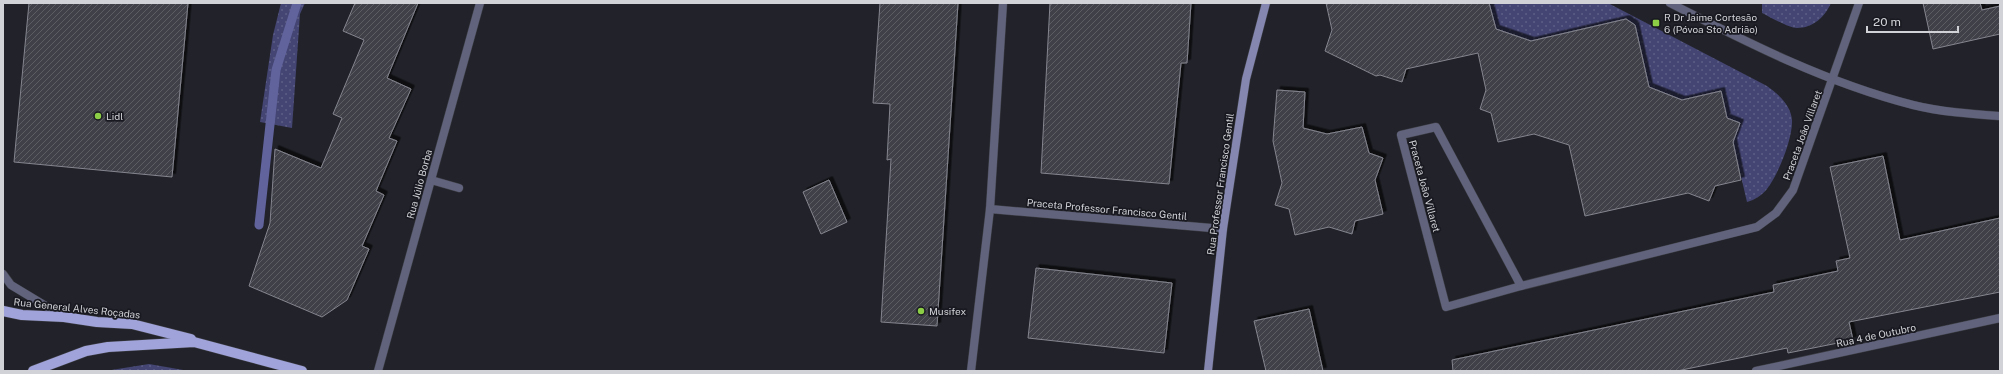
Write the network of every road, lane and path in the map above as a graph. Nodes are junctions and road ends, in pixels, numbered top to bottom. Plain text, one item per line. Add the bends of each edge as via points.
1 (480, 3) edge
2 (1003, 3) edge
3 (1266, 3) edge
4 (1670, 3) edge
5 (1859, 3) edge
6 (1833, 80) junction
7 (2000, 116) edge
8 (431, 180) junction
9 (459, 188) dead end
10 (990, 209) junction
11 (1223, 229) junction
12 (3, 274) edge
13 (1521, 286) junction
14 (3, 311) edge
15 (64, 317) junction
16 (2000, 318) edge
17 (194, 342) junction
18 (33, 371) edge
19 (302, 371) edge
20 (378, 371) edge
21 (971, 371) edge
22 (1208, 371) edge
23 (1756, 371) edge

1 - 8 street, Rua Júlio Borba
2 - 10 street
3 - 11 street, Rua Professor Francisco Gentil via 1246,79
4 - 6 street via 1763,51
5 - 6 street, Praceta João Villaret
6 - 7 street via 1914,105
6 - 13 street, Praceta João Villaret via 1793,190 1776,213 1757,227
8 - 9 street
8 - 20 street, Rua Júlio Borba
10 - 11 street, Praceta Professor Francisco Gentil
10 - 21 street
11 - 22 street, Rua Professor Francisco Gentil
12 - 15 street via 11,285
13 - 13 street, Praceta João Villaret via 1446,307 1401,135 1436,127
14 - 15 main road, Rua General Alves Roçadas via 22,315
15 - 17 main road, Rua General Alves Roçadas via 132,324 189,338
16 - 23 street, Rua 4 de Outubro
17 - 18 main road, Rua General Alves Roçadas via 118,346 86,351
17 - 19 main road, Rua General Alves Roçadas

